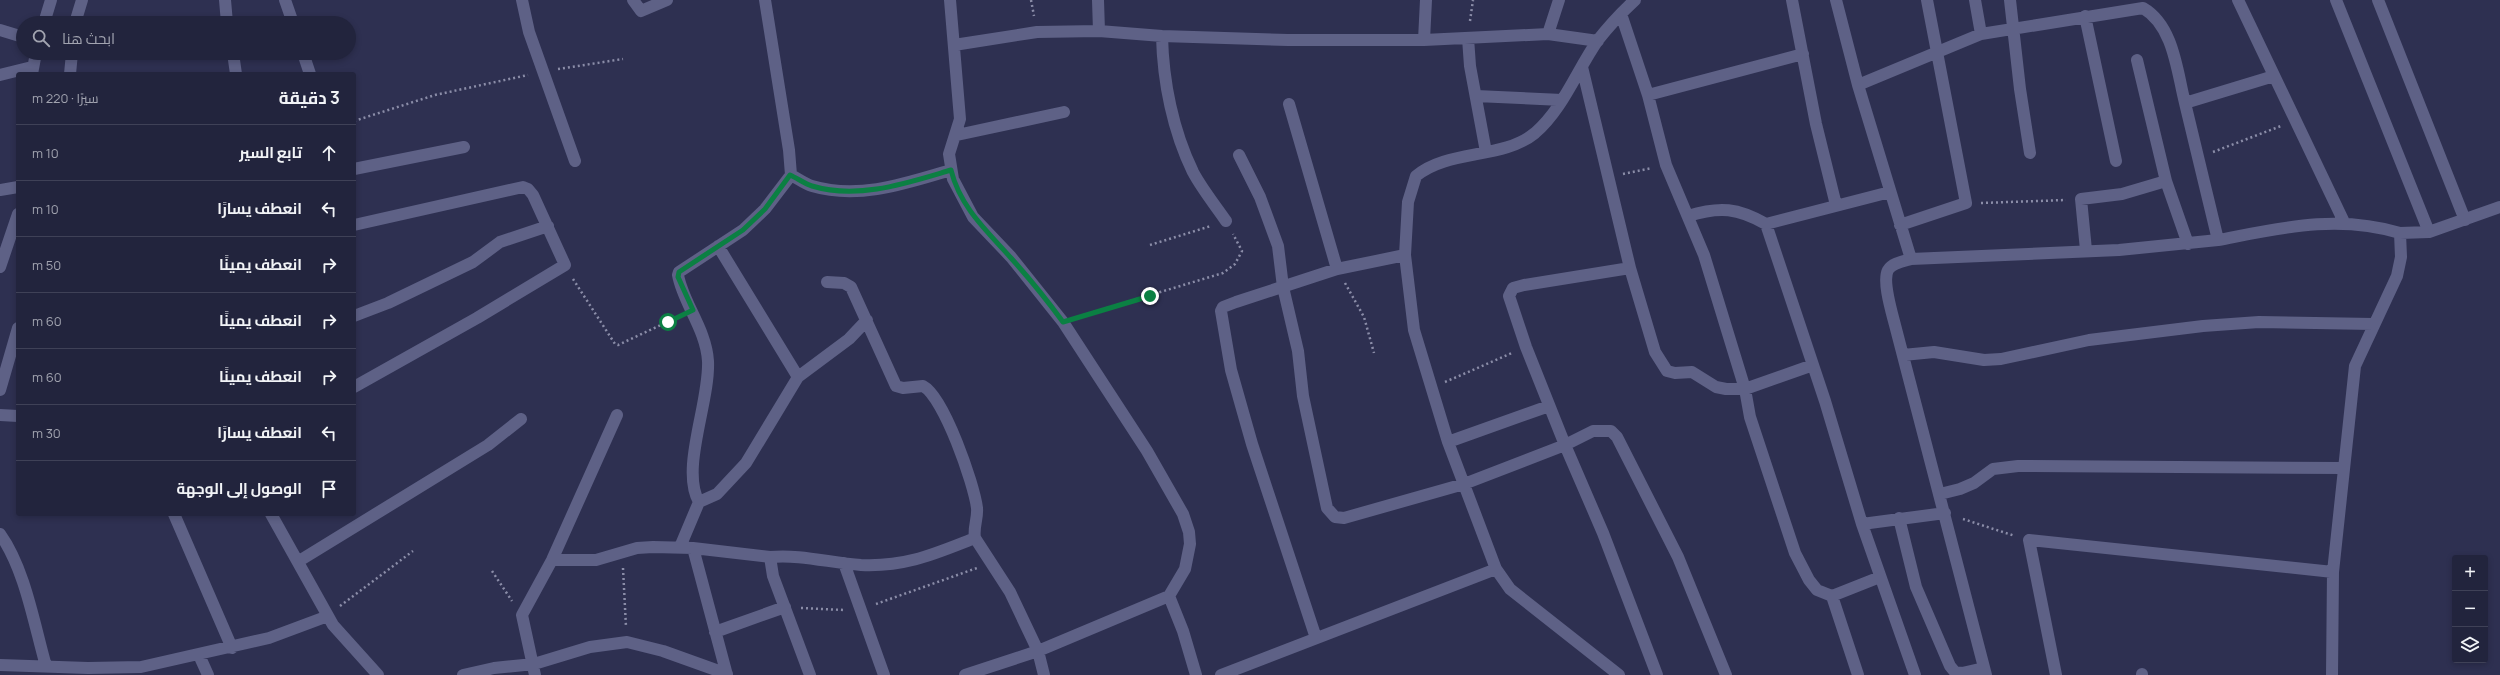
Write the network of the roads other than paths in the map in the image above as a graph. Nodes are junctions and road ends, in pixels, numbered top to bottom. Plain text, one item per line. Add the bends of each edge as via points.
1 (51, 0) edge
2 (82, 0) edge
3 (225, 0) edge
4 (286, 0) edge
5 (522, 0) edge
6 (633, 0) edge
7 (667, 0) edge
8 (765, 0) edge
9 (950, 0) edge
10 (1098, 0) edge
11 (1426, 0) edge
12 (1559, 0) edge
13 (1635, 0) edge
14 (1792, 0) edge
15 (1836, 0) edge
16 (1927, 0) edge
17 (1975, 0) edge
18 (2010, 0) edge
19 (2238, 0) edge
20 (2336, 0) edge
21 (2378, 0) edge
22 (2126, 5) edge
23 (1621, 14) junction
24 (46, 16) edge
25 (77, 16) edge
26 (226, 16) edge
27 (291, 16) edge
28 (2085, 16) junction
29 (2014, 27) junction
30 (0, 30) edge
31 (1099, 31) junction
32 (1548, 34) junction
33 (1981, 34) junction
34 (16, 35) edge
35 (1162, 36) junction
36 (1468, 38) junction
37 (1424, 40) junction
38 (1598, 40) junction
39 (954, 45) junction
40 (1936, 51) junction
41 (1803, 54) junction
42 (34, 60) edge
43 (71, 60) edge
44 (234, 60) edge
45 (305, 60) edge
46 (2137, 60) dead end
47 (1582, 67) junction
48 (32, 70) edge
49 (16, 72) edge
50 (19, 72) edge
51 (70, 72) edge
52 (236, 72) edge
53 (309, 72) edge
54 (0, 75) edge
55 (2274, 76) junction
56 (1858, 85) junction
57 (1648, 95) junction
58 (1476, 96) junction
59 (1562, 100) junction
60 (1290, 104) dead end
61 (2185, 104) junction
62 (1064, 112) dead end
63 (957, 135) junction
64 (464, 147) dead end
65 (1486, 152) junction
66 (2030, 153) dead end
67 (1239, 155) dead end
68 (575, 161) dead end
69 (2116, 161) dead end
70 (356, 169) edge
71 (951, 170) junction
72 (790, 175) junction
73 (2166, 181) junction
74 (16, 187) edge
75 (0, 190) edge
76 (1890, 192) junction
77 (1836, 205) junction
78 (2500, 207) edge
79 (1688, 216) junction
80 (16, 218) edge
81 (2465, 220) junction
82 (1226, 221) road end
83 (2344, 222) junction
84 (1766, 224) junction
85 (356, 225) edge
86 (548, 226) junction
87 (1900, 226) junction
88 (2429, 232) junction
89 (2400, 233) junction
90 (5, 238) edge
91 (2218, 240) junction
92 (2188, 244) junction
93 (718, 246) junction
94 (2086, 250) junction
95 (1405, 255) junction
96 (1910, 259) junction
97 (0, 267) edge
98 (1630, 268) junction
99 (1337, 269) junction
100 (827, 282) dead end
101 (1283, 287) junction
102 (356, 315) edge
103 (867, 320) junction
104 (2373, 324) junction
105 (16, 335) edge
106 (1903, 355) junction
107 (1813, 365) junction
108 (798, 377) junction
109 (356, 386) edge
110 (1745, 389) junction
111 (0, 390) edge
112 (1549, 406) junction
113 (0, 415) edge
114 (617, 415) dead end
115 (16, 416) edge
116 (521, 419) dead end
117 (1448, 442) junction
118 (1565, 445) junction
119 (2344, 468) junction
120 (1464, 484) junction
121 (1940, 494) junction
122 (699, 502) junction
123 (1945, 513) junction
124 (175, 516) edge
125 (272, 516) edge
126 (1899, 518) junction
127 (1862, 524) junction
128 (0, 534) edge
129 (975, 538) junction
130 (680, 547) junction
131 (693, 548) junction
132 (770, 558) junction
133 (552, 560) junction
134 (299, 561) junction
135 (844, 563) junction
136 (1496, 569) junction
137 (2333, 572) junction
138 (1880, 577) junction
139 (1169, 596) junction
140 (1832, 596) junction
141 (785, 607) junction
142 (328, 616) junction
143 (715, 632) junction
144 (1316, 638) junction
145 (232, 648) junction
146 (1038, 651) junction
147 (199, 655) junction
148 (0, 664) edge
149 (46, 666) junction
150 (22, 670) edge
151 (535, 670) edge
152 (1985, 671) edge
153 (727, 674) edge
154 (208, 675) edge
155 (378, 675) edge
156 (462, 675) edge
157 (810, 675) edge
158 (884, 675) edge
159 (964, 675) edge
160 (1044, 675) edge
161 (1196, 675) edge
162 (1221, 675) edge
163 (1619, 675) edge
164 (1657, 675) edge
165 (1726, 675) edge
166 (1858, 675) edge
167 (1915, 675) edge
168 (2056, 675) edge
169 (2332, 675) edge

1 - 24 street
2 - 25 street
3 - 26 street
4 - 27 street
5 - 68 street via 529,32
6 - 7 street via 641,11
8 - 72 street via 789,150
9 - 39 street
10 - 31 street
11 - 37 street
12 - 32 street
13 - 23 street
14 - 41 street
15 - 56 street
16 - 40 street
17 - 33 street
18 - 29 street
19 - 55 street
20 - 88 street
21 - 81 street
22 - 28 street
22 - 61 street via 2153,13 2161,26 2170,42
23 - 38 street
23 - 57 street
28 - 29 street
28 - 69 street
29 - 33 street
29 - 66 street
30 - 34 street
31 - 35 street
31 - 39 street via 1037,32
32 - 36 street
32 - 38 street
33 - 40 street
35 - 37 street via 1288,40
35 - 82 street via 1167,95 1189,162 1194,174
36 - 37 street
36 - 58 street
38 - 47 street
39 - 63 street via 960,108
40 - 56 street
40 - 87 street via 1966,203
41 - 57 street
41 - 77 street via 1816,124
42 - 48 street
43 - 51 street
44 - 52 street
45 - 53 street
46 - 73 street
47 - 59 street
47 - 98 street
48 - 50 street
49 - 54 street
55 - 61 street
55 - 83 street
56 - 76 street
57 - 79 street via 1666,165
58 - 59 street
58 - 65 street
59 - 65 street via 1527,139
60 - 99 street
61 - 91 street
62 - 63 street
63 - 71 street via 949,154
64 - 70 street
65 - 95 street via 1430,168 1416,176 1408,202
67 - 101 street via 1273,228
71 - 72 street via 883,188 847,191 811,186
71 - 139 street via 957,189 973,217 1011,258 1063,322 1147,451 1183,514 1190,544 1185,569
72 - 93 street via 765,209 743,230
73 - 92 street
73 - 94 street via 2122,194 2081,200
74 - 75 street
76 - 77 street
76 - 87 street
77 - 84 street
78 - 81 street
79 - 84 street via 1715,208 1726,209 1740,212
79 - 110 street via 1704,255
80 - 90 street
81 - 88 street
83 - 89 street via 2374,225
83 - 91 street
84 - 107 street
85 - 86 street via 523,188 528,189 533,195
86 - 102 street via 500,242 473,262 388,303
86 - 109 street via 565,265
87 - 96 street
88 - 89 street
89 - 104 street via 2401,257 2398,276
90 - 97 street
91 - 92 street
92 - 94 street
93 - 108 street
93 - 122 street via 678,274 703,337 708,361 692,482
94 - 96 street
95 - 99 street
95 - 117 street via 1414,330
96 - 106 street via 1894,265 1888,270 1887,278 1888,297
98 - 110 street via 1655,352 1667,371 1692,372 1716,387
98 - 112 street via 1513,288 1510,291 1509,299
99 - 101 street
100 - 103 street via 844,283 851,287
101 - 120 street via 1298,351 1302,396 1330,514 1344,518
101 - 144 street via 1224,307 1220,313 1231,370 1252,444
103 - 108 street via 849,339
103 - 129 street via 896,386 923,386 931,392 943,410 977,507 973,528
104 - 106 street via 2259,322 2203,326 2089,340 2001,359 1984,360 1934,352
104 - 119 street via 2355,366
105 - 111 street
106 - 121 street
107 - 110 street
107 - 127 street
108 - 122 street via 746,463 717,494
110 - 140 street via 1750,417 1795,553 1817,590
112 - 117 street
112 - 118 street
113 - 115 street
114 - 133 street
116 - 134 street via 488,445
117 - 120 street
118 - 120 street
118 - 164 street via 1603,533
118 - 165 street via 1593,431 1611,431 1617,437 1675,551
119 - 121 street via 2018,466 1993,469 1974,483
119 - 137 street
120 - 136 street
121 - 123 street
122 - 130 street
123 - 126 street
123 - 152 street
124 - 145 street
125 - 134 street
126 - 127 street
126 - 152 street via 1916,586 1950,666 1955,672
127 - 138 street
128 - 149 street via 10,549 27,596
129 - 135 street via 912,562 861,565
129 - 146 street via 1010,592
130 - 131 street
130 - 133 street via 653,547 622,552 596,560
131 - 132 street
131 - 143 street
132 - 135 street
132 - 141 street via 771,569
133 - 151 street via 522,615
134 - 142 street
135 - 158 street
136 - 144 street
136 - 163 street via 1510,589
137 - 168 street via 2029,540
137 - 169 street
138 - 140 street
138 - 167 street
139 - 146 street
139 - 161 street
140 - 166 street
141 - 143 street
141 - 157 street
142 - 145 street via 294,630
142 - 155 street via 346,641
143 - 153 street
144 - 162 street
145 - 147 street
146 - 159 street
146 - 160 street
147 - 149 street via 141,667
147 - 154 street
148 - 150 street
149 - 150 street
151 - 153 street via 590,647 627,642 663,651
151 - 156 street via 494,668

